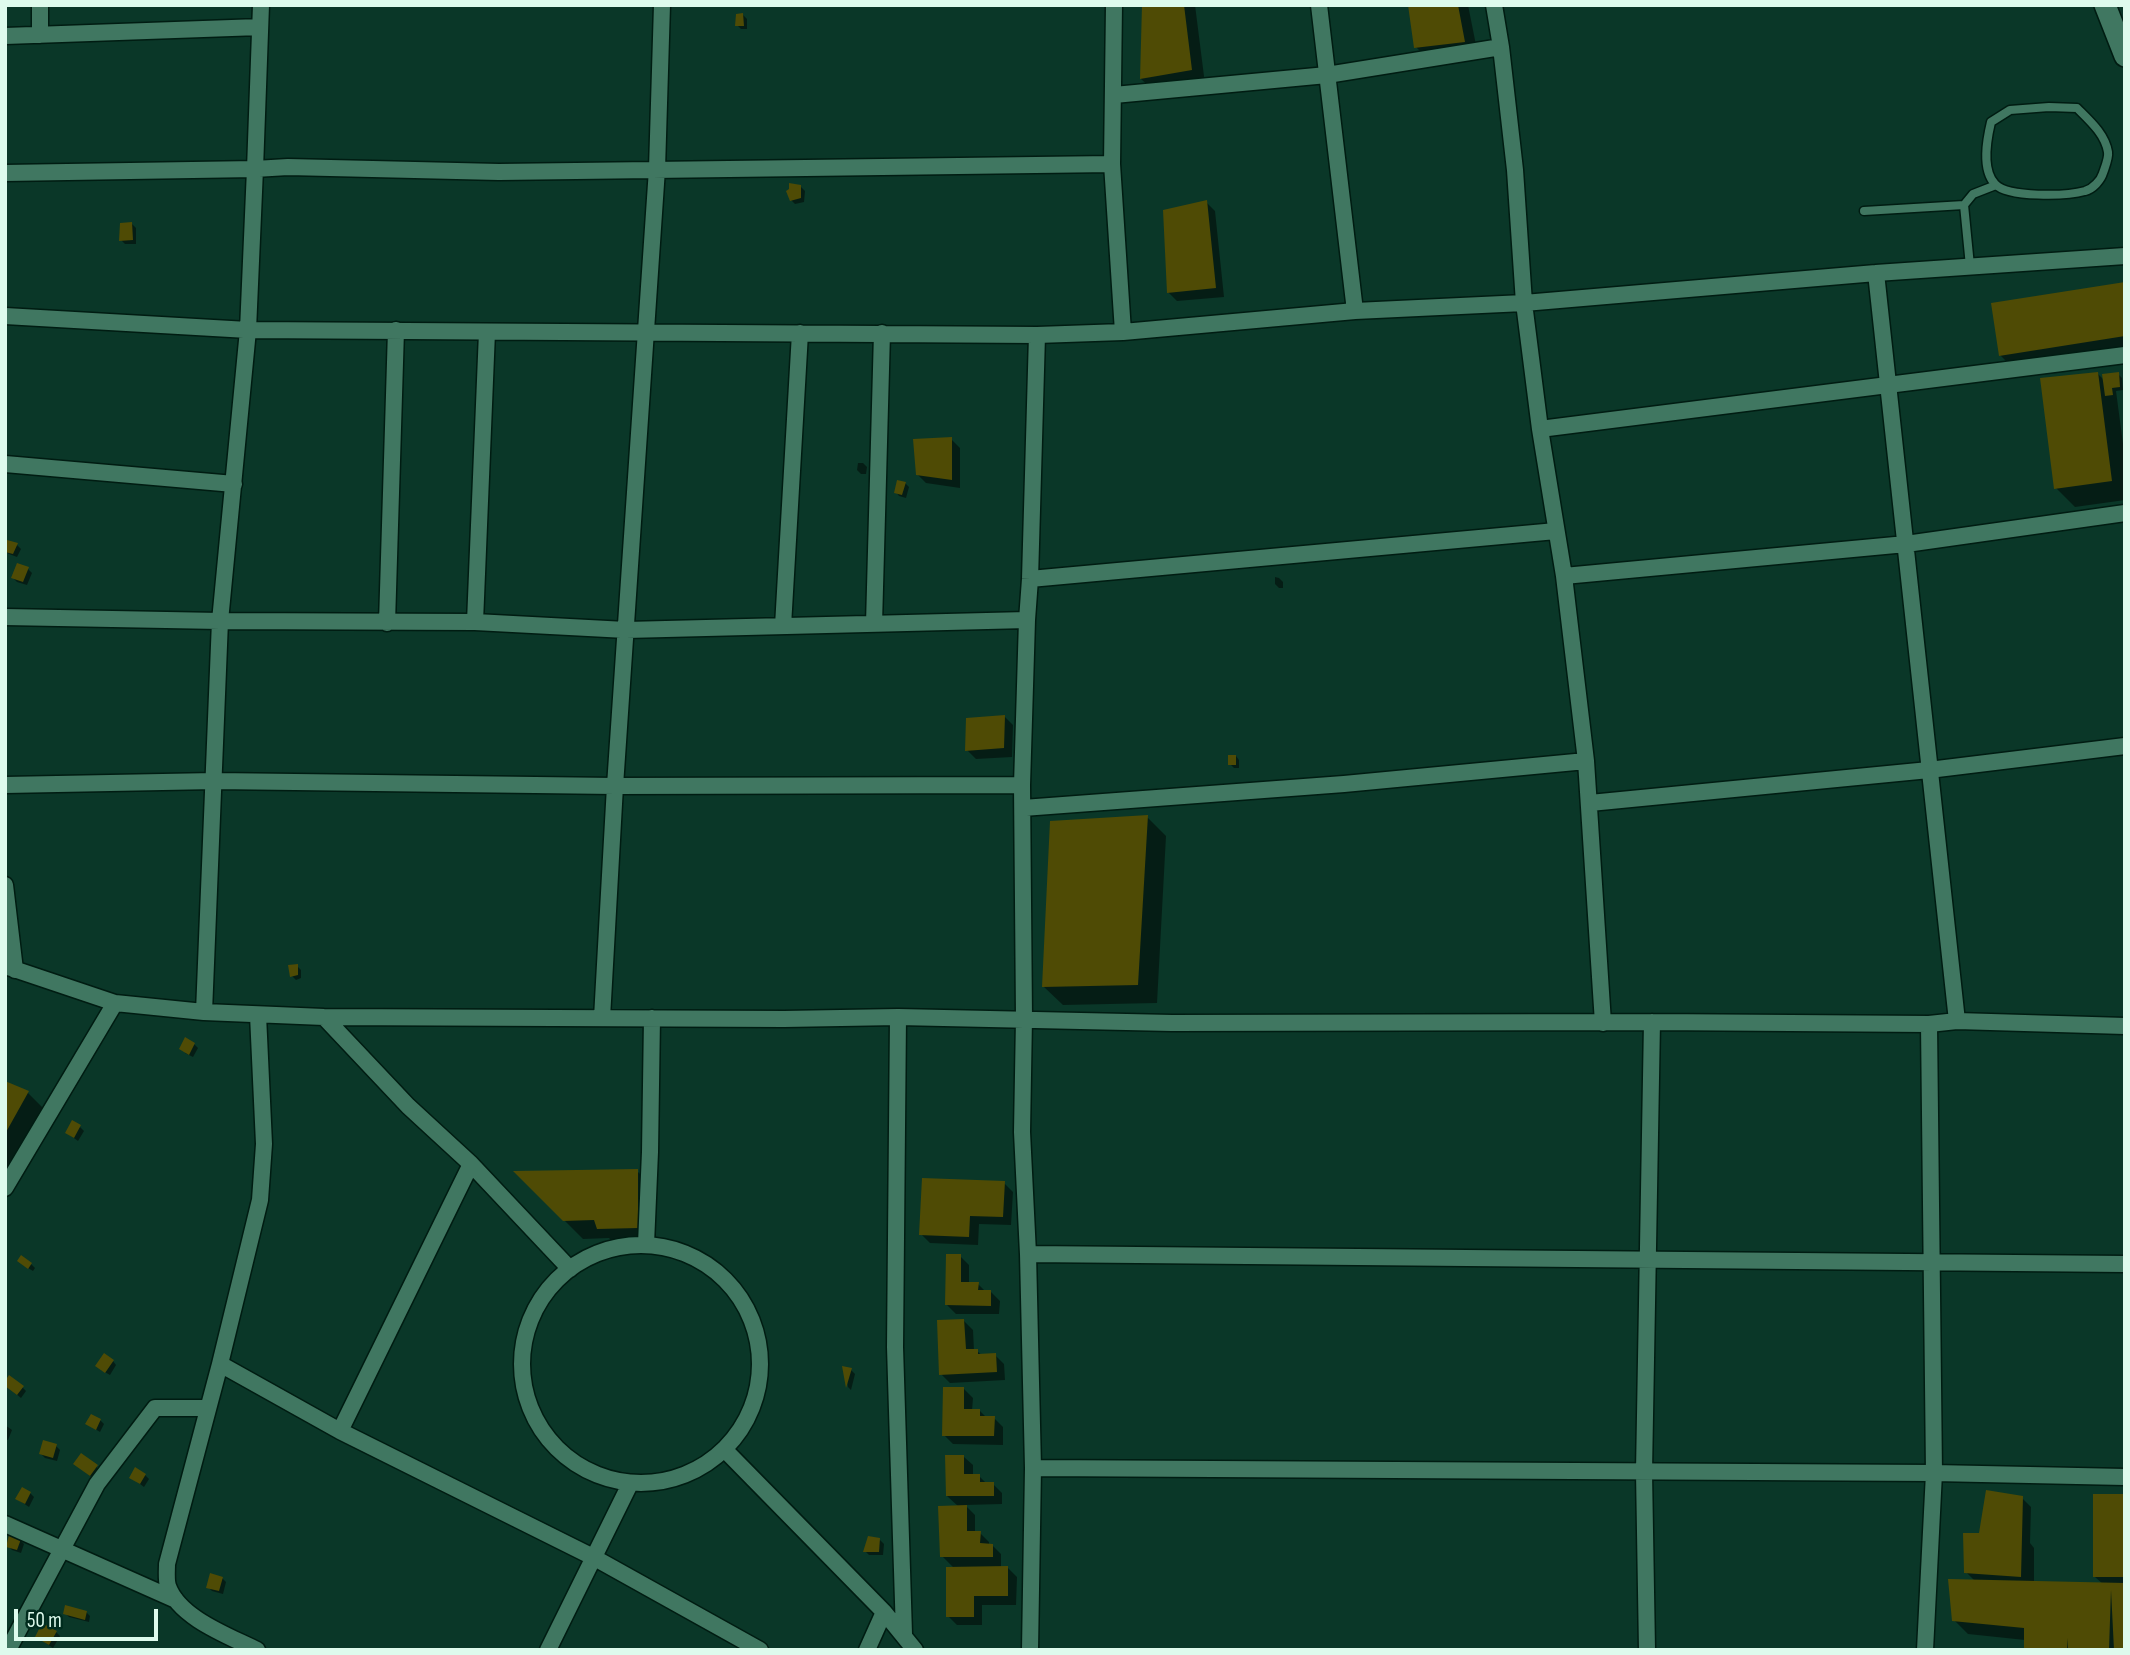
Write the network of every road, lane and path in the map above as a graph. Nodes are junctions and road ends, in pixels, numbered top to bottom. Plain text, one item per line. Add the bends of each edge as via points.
1 (40, 5) edge
2 (261, 5) edge
3 (662, 5) edge
4 (1114, 5) edge
5 (1320, 5) edge
6 (2105, 5) edge
7 (1500, 6) edge
8 (260, 27) junction
9 (40, 35) junction
10 (5, 36) edge
11 (1501, 47) junction
12 (2125, 56) edge
13 (1327, 75) junction
14 (1114, 95) junction
15 (1112, 164) junction
16 (255, 169) junction
17 (657, 169) junction
18 (5, 173) edge
19 (1996, 185) junction
20 (1964, 205) junction
21 (1864, 211) dead end
22 (2125, 256) edge
23 (1970, 266) junction
24 (1876, 273) junction
25 (1524, 303) junction
26 (1355, 311) junction
27 (5, 316) edge
28 (248, 330) junction
29 (396, 330) junction
30 (487, 332) junction
31 (882, 332) junction
32 (1123, 332) junction
33 (646, 333) junction
34 (800, 333) junction
35 (1037, 335) junction
36 (2125, 355) edge
37 (1889, 384) junction
38 (1540, 429) junction
39 (5, 464) edge
40 (234, 484) junction
41 (2125, 513) edge
42 (1556, 531) junction
43 (1906, 544) junction
44 (1564, 576) junction
45 (1030, 579) junction
46 (5, 617) edge
47 (1027, 620) junction
48 (220, 621) junction
49 (475, 622) junction
50 (387, 623) junction
51 (874, 624) junction
52 (783, 626) junction
53 (626, 630) junction
54 (2125, 746) edge
55 (1586, 761) junction
56 (1929, 770) junction
57 (215, 781) junction
58 (5, 785) edge
59 (1022, 785) junction
60 (615, 786) junction
61 (1590, 803) junction
62 (1023, 808) junction
63 (5, 886) edge
64 (10, 968) edge
65 (115, 1003) junction
66 (204, 1013) junction
67 (258, 1015) junction
68 (324, 1017) junction
69 (898, 1017) junction
70 (602, 1018) junction
71 (652, 1018) junction
72 (1024, 1018) junction
73 (1652, 1021) junction
74 (1957, 1021) junction
75 (1604, 1023) junction
76 (1929, 1024) junction
77 (2125, 1026) edge
78 (471, 1164) junction
79 (5, 1188) edge
80 (646, 1244) junction
81 (1028, 1254) junction
82 (1648, 1258) junction
83 (1932, 1263) junction
84 (2125, 1264) edge
85 (570, 1269) junction
86 (220, 1364) junction
87 (208, 1408) junction
88 (340, 1431) junction
89 (725, 1450) junction
90 (1033, 1468) junction
91 (1644, 1472) junction
92 (1934, 1473) junction
93 (2125, 1477) edge
94 (630, 1484) junction
95 (5, 1524) edge
96 (61, 1550) junction
97 (593, 1557) junction
98 (176, 1600) junction
99 (884, 1612) junction
100 (904, 1634) junction
101 (8, 1650) edge
102 (257, 1650) edge
103 (548, 1650) edge
104 (760, 1650) edge
105 (867, 1650) edge
106 (915, 1650) edge
107 (1030, 1650) edge
108 (1647, 1650) edge
109 (1925, 1650) edge

1 - 9 street
2 - 8 street
3 - 17 street
4 - 14 street
5 - 13 street
6 - 12 street
7 - 11 street
8 - 9 street
8 - 16 street
9 - 10 street
11 - 13 street
11 - 25 street
13 - 14 street
13 - 26 street
14 - 15 street
15 - 17 street
15 - 32 street
16 - 17 street
16 - 18 street
16 - 28 street
17 - 33 street
19 - 19 lane via 1985,146 1991,122 2010,110 2077,108 2102,136 2108,154 2101,180 2086,191 2033,195
19 - 20 lane via 1973,194
20 - 21 lane
20 - 23 lane
22 - 23 street
23 - 24 street
24 - 25 street
24 - 37 street
25 - 26 street
25 - 38 street
26 - 32 street
27 - 28 street
28 - 29 street
28 - 40 street
29 - 30 street
29 - 50 street
30 - 33 street
30 - 49 street
31 - 34 street
31 - 35 street
31 - 51 street
32 - 35 street
33 - 34 street
33 - 53 street
34 - 52 street
35 - 45 street
36 - 37 street
37 - 38 street
37 - 43 street
38 - 42 street
39 - 40 street
40 - 48 street
41 - 43 street
42 - 44 street
42 - 45 street
43 - 44 street
43 - 56 street
44 - 55 street
45 - 47 street
46 - 48 street
47 - 51 street
47 - 59 street
48 - 50 street
48 - 57 street
49 - 50 street
49 - 53 street
51 - 52 street
52 - 53 street
53 - 60 street
54 - 56 street
55 - 61 street
55 - 62 street
56 - 61 street
56 - 74 street
57 - 58 street
57 - 60 street
57 - 66 street
59 - 60 street
59 - 62 street
60 - 70 street
61 - 75 street
62 - 72 street
63 - 64 street
64 - 65 street
65 - 66 street
65 - 79 street
66 - 67 street
67 - 68 street
67 - 86 street via 264,1144 260,1200
68 - 70 street
68 - 78 street via 408,1106
69 - 71 street
69 - 72 street
69 - 100 street via 895,1347
70 - 71 street
71 - 80 street
72 - 75 street via 1172,1023
72 - 81 street via 1022,1132
73 - 75 street
73 - 76 street
73 - 82 street
74 - 76 street
74 - 77 street
76 - 83 street
78 - 85 street
78 - 88 street
80 - 85 street via 593,1254
80 - 89 street via 704,1262 728,1282 754,1326 761,1366 756,1397 744,1425
81 - 82 street
81 - 90 street
82 - 83 street
82 - 91 street
83 - 84 street
83 - 92 street
85 - 94 street via 544,1294 528,1326 522,1362 526,1398 541,1430 565,1457 596,1476
86 - 87 street
86 - 88 street
87 - 96 street via 155,1408 97,1484
87 - 98 street via 167,1564 167,1585
88 - 97 street
89 - 94 street via 681,1477
89 - 99 street
90 - 91 street
90 - 107 street
91 - 92 street
91 - 108 street
92 - 93 street
92 - 109 street
94 - 97 street
95 - 96 street
96 - 98 street
96 - 101 street
97 - 103 street
97 - 104 street
98 - 102 street via 196,1618
99 - 100 street
99 - 105 street
100 - 106 street

